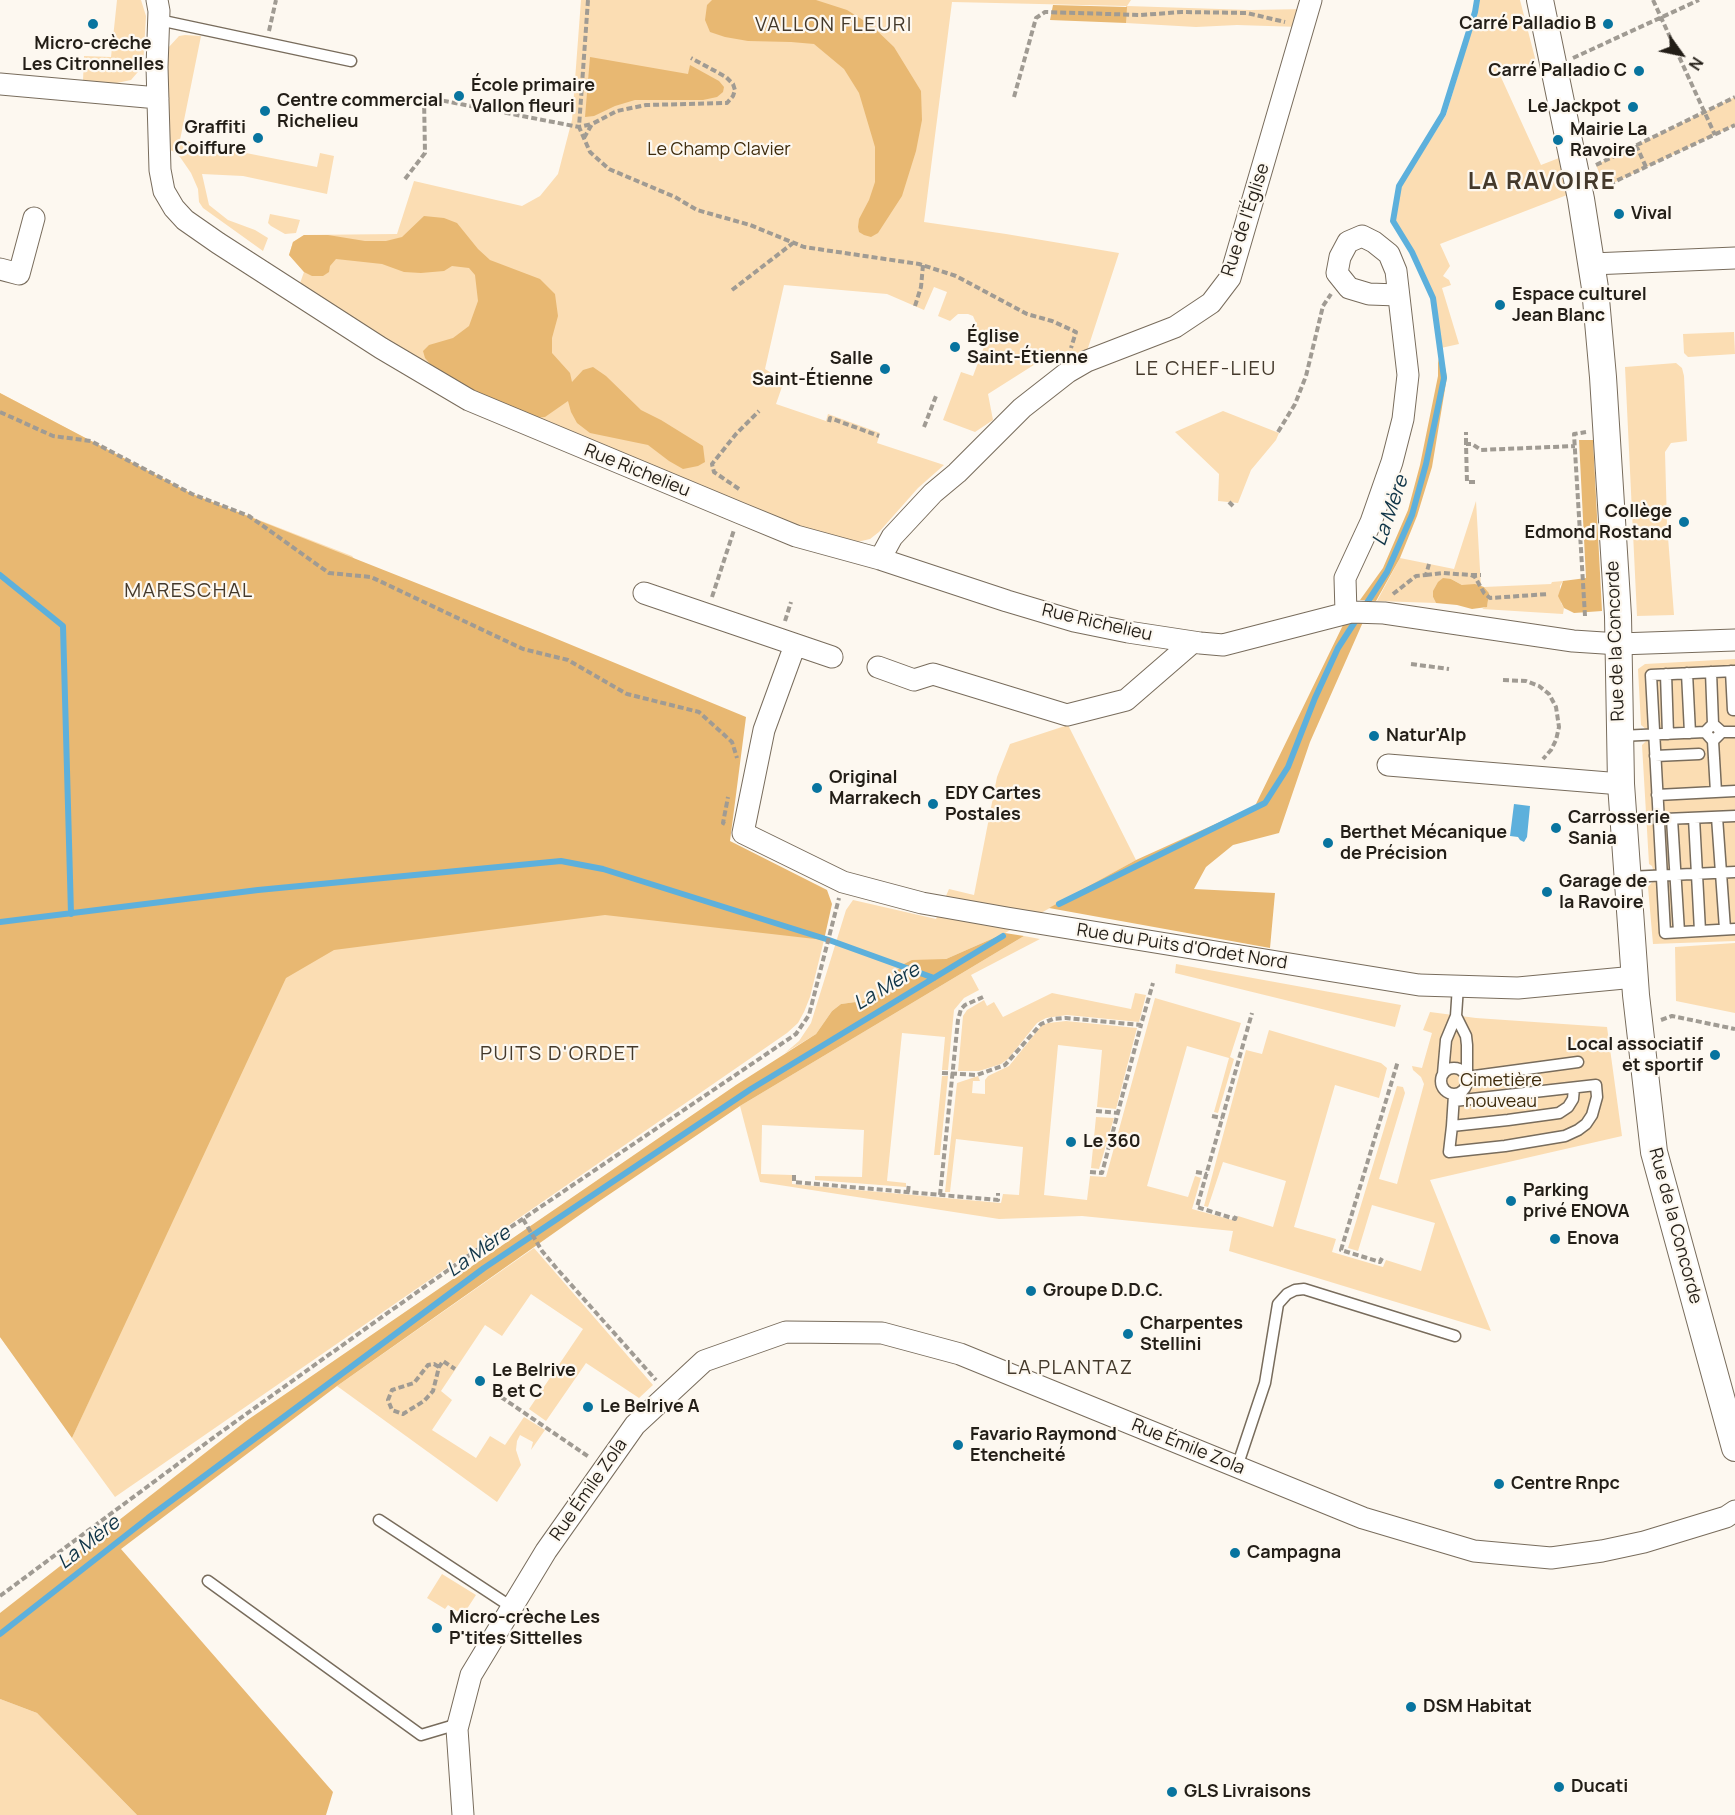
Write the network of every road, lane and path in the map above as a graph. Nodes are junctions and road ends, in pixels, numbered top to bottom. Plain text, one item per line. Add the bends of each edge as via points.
1 (276, 0) edge
2 (588, 0) edge
3 (1311, 0) edge
4 (1540, 0) edge
5 (1653, 0) edge
6 (1699, 0) edge
7 (158, 10) edge
8 (1661, 18) junction
9 (1304, 25) junction
10 (586, 31) junction
11 (594, 33) dead end
12 (266, 44) junction
13 (691, 58) dead end
14 (351, 61) dead end
15 (1566, 61) dead end
16 (0, 84) edge
17 (1014, 97) dead end
18 (1735, 97) edge
19 (158, 98) junction
20 (1704, 112) junction
21 (592, 124) junction
22 (1735, 125) edge
23 (579, 127) junction
24 (1715, 135) junction
25 (584, 138) junction
26 (1636, 145) junction
27 (1646, 167) junction
28 (1590, 168) dead end
29 (405, 179) dead end
30 (1595, 191) dead end
31 (34, 218) dead end
32 (794, 243) junction
33 (1735, 258) edge
34 (1592, 264) junction
35 (922, 265) junction
36 (0, 268) edge
37 (1341, 278) junction
38 (732, 291) dead end
39 (1398, 295) junction
40 (915, 306) dead end
41 (1076, 332) dead end
42 (936, 396) dead end
43 (0, 411) edge
44 (759, 411) dead end
45 (829, 422) dead end
46 (924, 427) dead end
47 (1593, 431) dead end
48 (1278, 432) dead end
49 (1467, 432) dead end
50 (879, 436) dead end
51 (1466, 444) junction
52 (1575, 446) junction
53 (1475, 482) dead end
54 (743, 494) dead end
55 (737, 521) dead end
56 (880, 559) junction
57 (1429, 564) dead end
58 (1426, 575) junction
59 (1471, 575) junction
60 (1481, 575) dead end
61 (644, 593) dead end
62 (1549, 594) dead end
63 (1385, 607) junction
64 (1348, 613) junction
65 (706, 615) junction
66 (1585, 616) dead end
67 (1735, 640) edge
68 (1193, 642) junction
69 (1619, 644) junction
70 (795, 645) junction
71 (832, 657) dead end
72 (1411, 664) dead end
73 (878, 667) dead end
74 (1449, 669) dead end
75 (1733, 671) edge
76 (1711, 672) junction
77 (1688, 673) junction
78 (1666, 674) junction
79 (1503, 680) dead end
80 (1735, 710) edge
81 (1713, 724) junction
82 (1705, 732) junction
83 (1722, 732) junction
84 (1735, 732) edge
85 (1690, 733) junction
86 (1668, 734) junction
87 (1654, 735) junction
88 (1620, 736) junction
89 (1713, 741) junction
90 (1699, 754) dead end
91 (1655, 756) junction
92 (738, 759) dead end
93 (1388, 765) dead end
94 (1524, 776) junction
95 (1621, 784) junction
96 (730, 790) dead end
97 (1735, 791) edge
98 (1716, 792) junction
99 (1657, 795) junction
100 (1717, 816) junction
101 (1735, 816) edge
102 (1694, 818) junction
103 (1672, 819) junction
104 (1659, 820) junction
105 (743, 833) junction
106 (1735, 872) edge
107 (1721, 873) junction
108 (1697, 874) junction
109 (1675, 875) junction
110 (1662, 876) junction
111 (1628, 877) junction
112 (843, 882) junction
113 (1730, 929) edge
114 (1700, 931) junction
115 (1679, 932) junction
116 (1635, 977) junction
117 (1153, 983) dead end
118 (1458, 986) junction
119 (982, 997) dead end
120 (1252, 1013) dead end
121 (1456, 1016) junction
122 (1640, 1024) junction
123 (1142, 1025) junction
124 (1735, 1029) edge
125 (1398, 1061) dead end
126 (1578, 1062) dead end
127 (942, 1073) dead end
128 (952, 1074) junction
129 (1443, 1074) junction
130 (1467, 1076) junction
131 (1574, 1088) junction
132 (1454, 1098) junction
133 (1096, 1111) dead end
134 (1119, 1113) junction
135 (1212, 1116) dead end
136 (1222, 1118) junction
137 (1452, 1126) junction
138 (1090, 1172) dead end
139 (1196, 1172) dead end
140 (1207, 1174) junction
141 (794, 1175) dead end
142 (909, 1183) dead end
143 (908, 1192) junction
144 (998, 1193) dead end
145 (940, 1195) junction
146 (1236, 1215) dead end
147 (523, 1219) junction
148 (1382, 1258) dead end
149 (1455, 1336) dead end
150 (439, 1367) junction
151 (455, 1369) dead end
152 (668, 1395) junction
153 (501, 1397) dead end
154 (1735, 1448) edge
155 (1237, 1467) junction
156 (605, 1468) junction
157 (1735, 1511) edge
158 (379, 1520) dead end
159 (207, 1581) dead end
160 (0, 1596) edge
161 (513, 1608) junction
162 (458, 1724) junction
163 (463, 1815) edge

1 - 12 path
2 - 10 path
3 - 9 street, Rue de l'Église
4 - 34 street, Rue de la Concorde
5 - 8 path
6 - 8 path
7 - 12 lane
7 - 19 street, Rue Richelieu
8 - 15 path
8 - 20 path
9 - 17 path via 1247,14 1045,12 1036,18
9 - 56 street, Rue de l'Église via 1230,278 1211,303 1175,327 1068,372 1022,408 933,493 892,537
10 - 11 path
10 - 23 path
12 - 14 lane
13 - 21 path via 733,84 734,96 727,103 645,105 617,111
16 - 19 street
18 - 20 path
19 - 56 street, Rue Richelieu via 160,170 164,190 174,208 225,248 381,348 469,400 576,446 796,536
20 - 24 path
20 - 26 path
21 - 23 path
21 - 25 path
22 - 24 path
23 - 25 path
23 - 29 path via 424,97 425,153
24 - 27 path
25 - 32 path via 590,152 609,169 697,210
26 - 27 path
26 - 28 path
27 - 30 path
31 - 36 street via 19,274
32 - 35 path
32 - 38 path
33 - 34 street
34 - 69 street, Rue de la Concorde
35 - 40 path
35 - 41 path via 956,276 1027,314
37 - 39 street via 1349,288 1369,294
37 - 39 street via 1337,273 1340,257 1348,242 1362,236 1389,254 1396,271
37 - 48 path via 1323,306 1306,376
39 - 64 street via 1408,375 1403,419 1371,522 1345,578
42 - 46 path
43 - 92 path via 54,436 91,441 192,494 249,516 329,573 371,577 523,649 567,660 627,694 699,712 732,742
44 - 54 path via 712,464 714,472
45 - 50 path via 830,418
47 - 52 path via 1574,434
49 - 51 path
51 - 52 path via 1481,450
51 - 53 path via 1467,482
52 - 66 path
55 - 65 path
56 - 68 street, Rue Richelieu via 1074,621
57 - 58 path
58 - 59 path
58 - 63 path via 1416,576
59 - 60 path
59 - 62 path via 1490,598
61 - 65 street
63 - 64 street, Rue Richelieu
63 - 69 street via 1573,640
64 - 68 street, Rue Richelieu via 1223,645
65 - 70 street
67 - 69 street
68 - 73 street via 1126,700 1067,715 933,674 915,680
69 - 88 street, Rue de la Concorde
70 - 71 street
70 - 105 street via 764,730
72 - 74 path
75 - 76 lane
75 - 80 lane
76 - 77 lane
76 - 81 lane
77 - 78 lane
77 - 85 lane
78 - 86 lane
78 - 87 lane via 1651,675
79 - 94 path via 1539,686 1556,707 1559,728 1551,750 1544,758 1525,762
81 - 82 lane
81 - 83 lane
82 - 85 lane
82 - 89 lane
83 - 84 lane
83 - 89 lane
85 - 86 lane
86 - 87 lane
87 - 88 lane
87 - 91 lane
88 - 95 street, Rue de la Concorde
89 - 98 lane
90 - 91 lane
91 - 99 lane
93 - 94 street
94 - 95 street
95 - 111 street, Rue de la Concorde
96 - 105 path via 723,823
97 - 98 lane
98 - 99 lane
99 - 104 lane
100 - 101 lane
100 - 102 lane
100 - 107 lane
102 - 103 lane
102 - 108 lane
103 - 104 lane
103 - 109 lane
104 - 110 lane
105 - 112 street, Rue du Puits d'Ordet Nord
106 - 107 lane
107 - 108 lane
107 - 113 lane
108 - 109 lane
108 - 114 lane
109 - 110 lane
109 - 115 lane
110 - 111 lane
110 - 115 lane via 1665,933
111 - 116 street, Rue de la Concorde
112 - 118 street, Rue du Puits d'Ordet Nord via 922,903 1007,918 1419,986
112 - 147 path via 809,1015 796,1034
113 - 114 lane
114 - 115 lane
116 - 118 street, Rue du Puits d'Ordet Nord via 1518,988
116 - 122 street, Rue de la Concorde
117 - 123 path
118 - 121 lane
119 - 128 path via 961,1009
120 - 136 path
121 - 129 lane via 1446,1041
121 - 130 lane via 1466,1036
122 - 124 path via 1672,1016
122 - 154 street, Rue de la Concorde via 1654,1152
123 - 128 path via 1053,1019 1041,1024 1005,1065 977,1075
123 - 134 path
125 - 148 path via 1341,1250 1380,1262
126 - 130 lane
127 - 128 path
128 - 145 path
129 - 130 lane via 1453,1067
129 - 132 lane via 1442,1086
130 - 132 lane via 1465,1089
131 - 132 lane
131 - 137 lane via 1573,1099 1559,1113
131 - 137 lane via 1596,1085 1597,1098 1586,1124 1565,1136 1449,1152
132 - 137 lane
133 - 134 path
134 - 138 path via 1102,1173
135 - 136 path
136 - 140 path
139 - 140 path
140 - 146 path via 1197,1208 1235,1219
141 - 143 path via 794,1182
142 - 143 path
143 - 145 path
144 - 145 path via 998,1200
147 - 152 path via 542,1251
147 - 160 path via 294,1379
149 - 155 lane via 1304,1289 1287,1294 1278,1304 1265,1383
150 - 150 path via 433,1391 424,1401 403,1414 392,1410 388,1400 392,1390 414,1383 428,1365
150 - 151 path via 443,1361
152 - 155 street, Rue Émile Zola via 704,1361 786,1332 882,1333 960,1354
152 - 156 street, Rue Émile Zola via 635,1425
153 - 156 path
155 - 157 street, Rue Émile Zola via 1363,1518 1483,1552 1551,1558 1602,1551 1654,1539
156 - 161 street, Rue Émile Zola via 546,1551
158 - 161 lane
159 - 162 lane via 421,1735
161 - 162 street, Rue Émile Zola via 471,1675
162 - 163 street, Rue Émile Zola

